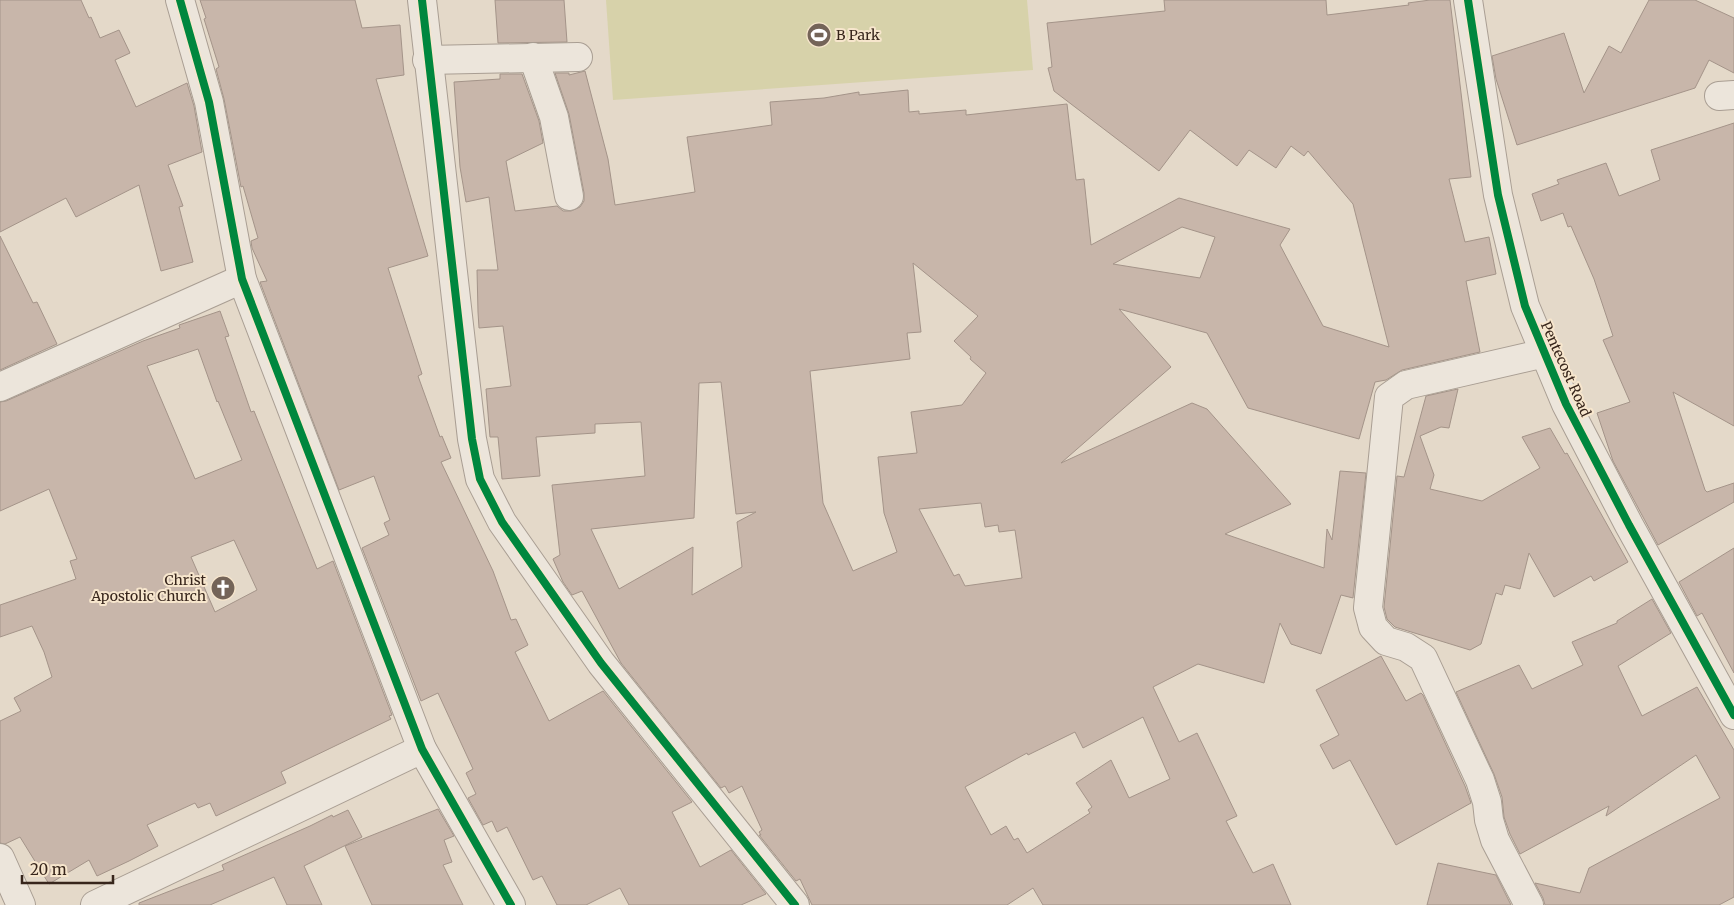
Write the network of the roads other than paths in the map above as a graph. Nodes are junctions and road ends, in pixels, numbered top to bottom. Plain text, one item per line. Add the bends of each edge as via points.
1 (180, 0) edge
2 (422, 0) edge
3 (1468, 0) edge
4 (533, 57) junction
5 (578, 57) dead end
6 (428, 60) junction
7 (569, 196) dead end
8 (242, 279) junction
9 (1545, 353) junction
10 (0, 386) edge
11 (1734, 715) edge
12 (422, 749) junction
13 (0, 858) edge
14 (21, 905) edge
15 (95, 905) edge
16 (511, 905) edge
17 (795, 905) edge
18 (1529, 905) edge

1 - 8 street via 209,102
2 - 6 street
3 - 9 street, Pentecost Road via 1498,195 1525,306
4 - 5 street
4 - 6 street
4 - 7 street via 554,117
6 - 17 street via 471,430 480,479 502,522 601,663
8 - 10 street
8 - 12 street
9 - 11 street, Pentecost Road via 1566,404 1629,525
9 - 18 street via 1406,385 1390,397 1368,608 1374,627 1386,641 1406,647 1423,658 1480,780 1495,840
12 - 15 street
12 - 16 street
13 - 14 street

